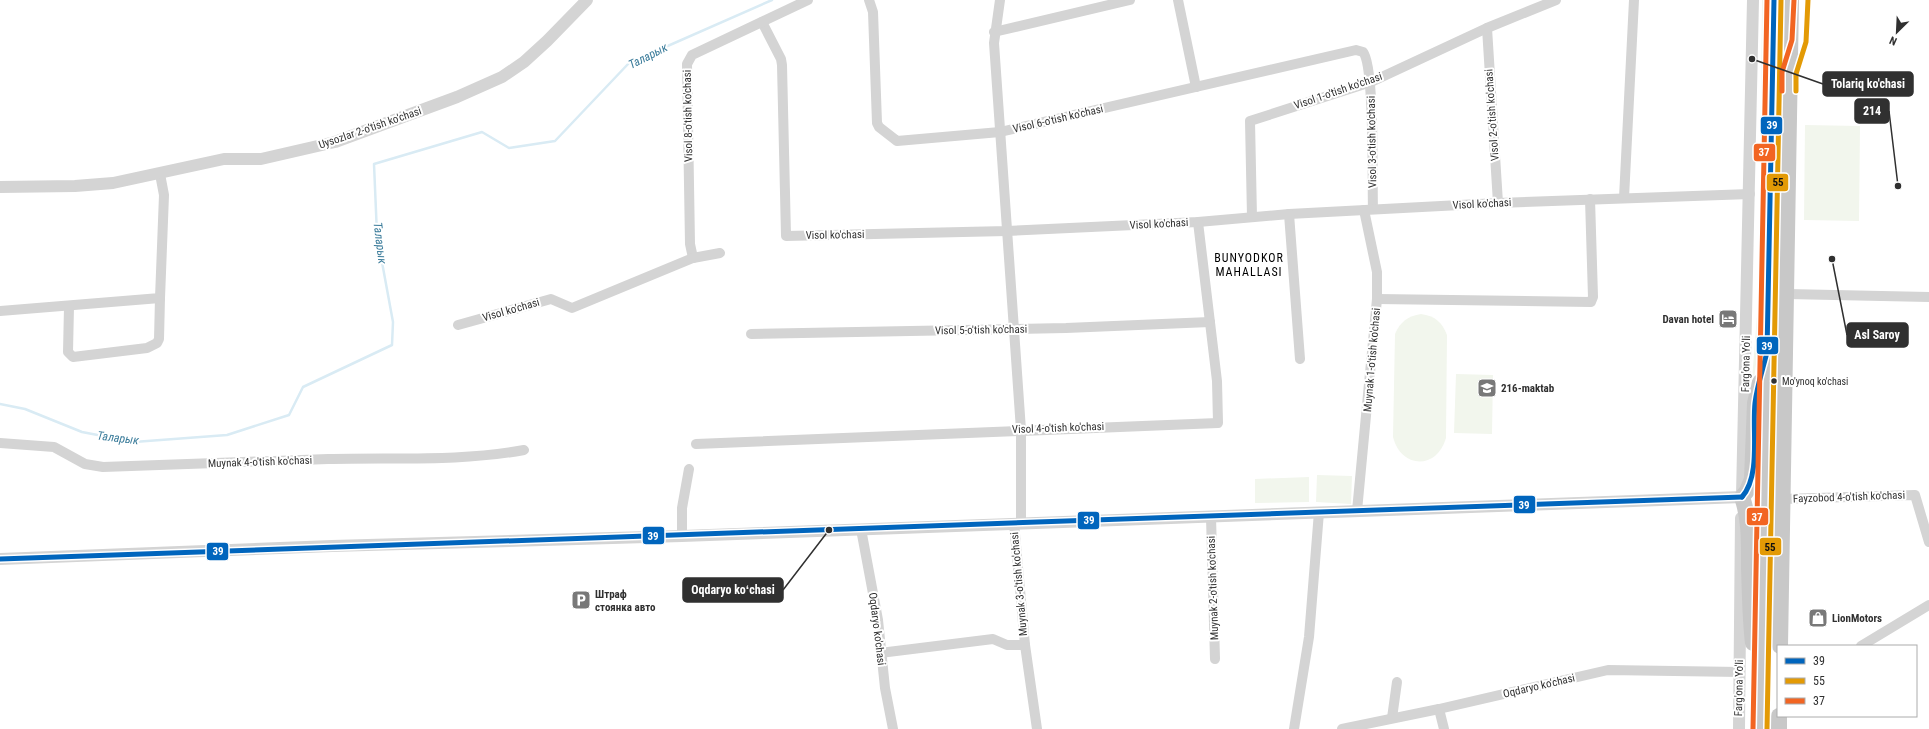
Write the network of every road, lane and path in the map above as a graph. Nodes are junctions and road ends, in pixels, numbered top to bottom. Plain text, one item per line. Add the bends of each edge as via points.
1 (587, 0) edge
2 (808, 0) edge
3 (869, 0) edge
4 (1000, 0) edge
5 (1130, 0) edge
6 (1178, 0) edge
7 (1556, 0) edge
8 (1634, 0) edge
9 (1753, 0) edge
10 (1774, 0) edge
11 (1791, 0) edge
12 (1798, 0) edge
13 (1801, 0) edge
14 (762, 22) junction
15 (1486, 28) junction
16 (994, 32) junction
17 (1363, 52) joint
18 (1789, 73) junction
19 (1371, 82) junction
20 (1196, 87) junction
21 (1000, 132) junction
22 (160, 174) junction
23 (0, 187) edge
24 (1750, 194) junction
25 (1624, 198) junction
26 (1590, 199) junction
27 (1498, 203) junction
28 (1368, 209) junction
29 (1289, 214) junction
30 (1252, 217) junction
31 (1198, 222) junction
32 (1007, 231) junction
33 (720, 253) dead end
34 (692, 258) junction
35 (1786, 294) junction
36 (1929, 297) edge
37 (160, 298) junction
38 (1377, 299) junction
39 (69, 307) junction
40 (0, 311) edge
41 (1210, 322) junction
42 (458, 325) dead end
43 (1015, 329) junction
44 (751, 334) dead end
45 (1767, 352) junction
46 (1300, 359) dead end
47 (1021, 430) junction
48 (0, 444) edge
49 (696, 444) dead end
50 (524, 450) dead end
51 (689, 469) dead end
52 (1742, 497) junction
53 (1782, 499) junction
54 (1319, 512) junction
55 (1357, 512) junction
56 (1211, 516) junction
57 (1018, 523) junction
58 (861, 529) junction
59 (682, 536) junction
60 (1929, 542) edge
61 (0, 559) edge
62 (1929, 605) edge
63 (1025, 645) junction
64 (1780, 645) edge
65 (1863, 645) edge
66 (880, 653) junction
67 (1215, 659) dead end
68 (1740, 672) junction
69 (1397, 682) dead end
70 (1438, 709) junction
71 (1779, 717) edge
72 (1392, 718) junction
73 (1760, 725) edge
74 (893, 729) edge
75 (1037, 729) edge
76 (1294, 729) edge
77 (1342, 729) edge
78 (1444, 729) edge
79 (1739, 729) edge
80 (1779, 729) edge

1 - 22 street, Uysozlar 2-o'tish ko'chasi via 524,62 502,77 475,90 335,142 261,159 224,159
2 - 14 street, Visol 8-o'tish ko'chasi
3 - 21 street, Visol 6-o'tish ko'chasi via 873,12 876,113 879,127 897,141
4 - 16 street, Muynak 3-o'tish ko'chasi
5 - 16 street
6 - 20 street
7 - 15 street, Visol 1-o'tish ko'chasi
8 - 25 street
9 - 24 street, Farg'ona Yo'li
10 - 45 main road, Farg'ona Yo'li
11 - 18 main road
12 - 18 main road
13 - 18 main road via 1799,41
14 - 32 street, Visol ko'chasi via 782,65 786,236
14 - 34 street, Visol 8-o'tish ko'chasi via 692,55 687,64
15 - 19 street, Visol 1-o'tish ko'chasi
15 - 27 street, Visol 2-o'tish ko'chasi
16 - 21 street, Muynak 3-o'tish ko'chasi
17 - 19 street, Visol 3-o'tish ko'chasi via 1367,58
17 - 20 street, Visol 6-o'tish ko'chasi via 1356,50
18 - 35 main road
19 - 28 street, Visol 3-o'tish ko'chasi
19 - 30 street, Visol 1-o'tish ko'chasi via 1250,121
20 - 21 street, Visol 6-o'tish ko'chasi
21 - 32 street, Muynak 3-o'tish ko'chasi
22 - 23 street, Uysozlar 2-o'tish ko'chasi via 98,184
22 - 37 street via 164,195
24 - 25 street, Visol ko'chasi
24 - 52 street, Farg'ona Yo'li
25 - 26 street, Visol ko'chasi
26 - 27 street, Visol ko'chasi
26 - 38 street via 1593,297 1591,302
27 - 28 street, Visol ko'chasi
28 - 29 street, Visol ko'chasi
28 - 38 street, Muynak 1-o'tish ko'chasi via 1377,272
29 - 30 street, Visol ko'chasi
29 - 46 street
30 - 31 street, Visol ko'chasi
31 - 32 street, Visol ko'chasi
31 - 41 street, Visol 4-o'tish ko'chasi
32 - 43 street, Muynak 3-o'tish ko'chasi
33 - 34 street, Visol ko'chasi
34 - 42 street, Visol ko'chasi via 572,308 551,299
35 - 36 street
35 - 53 main road
37 - 39 street
37 - 39 street via 157,343 147,348 73,357 68,352
38 - 55 street, Muynak 1-o'tish ko'chasi
39 - 40 street
41 - 43 street, Visol 5-o'tish ko'chasi
41 - 47 street, Visol 4-o'tish ko'chasi via 1217,381 1218,423
43 - 44 street, Visol 5-o'tish ko'chasi
43 - 47 street, Muynak 3-o'tish ko'chasi
45 - 52 main road via 1755,403 1752,479
45 - 73 main road, Farg'ona Yo'li
47 - 49 street, Visol 4-o'tish ko'chasi
47 - 57 street, Muynak 3-o'tish ko'chasi
48 - 50 street, Muynak 4-o'tish ko'chasi via 54,447 85,464 103,467 321,459 440,458 494,455
51 - 59 street via 682,508
52 - 55 street
52 - 68 street, Farg'ona Yo'li
52 - 73 main road via 1749,535 1750,618
53 - 60 street, Fayzobod 4-o'tish ko'chasi via 1915,495
53 - 64 main road
54 - 55 street
54 - 56 street
54 - 76 street via 1309,637
56 - 57 street
56 - 67 street, Muynak 2-o'tish ko'chasi
57 - 58 street
57 - 63 street, Muynak 3-o'tish ko'chasi
58 - 59 street
58 - 66 street, Oqdaryo ko'chasi via 878,620
59 - 61 street via 325,546
62 - 65 street
63 - 66 street, Muynak 3-o'tish ko'chasi via 1007,645 993,639
63 - 75 street, Muynak 3-o'tish ko'chasi
66 - 74 street, Oqdaryo ko'chasi
68 - 70 street, Oqdaryo ko'chasi via 1608,670
68 - 79 street, Farg'ona Yo'li
69 - 72 street
70 - 72 street, Oqdaryo ko'chasi
70 - 78 street
71 - 80 main road
72 - 77 street, Oqdaryo ko'chasi

